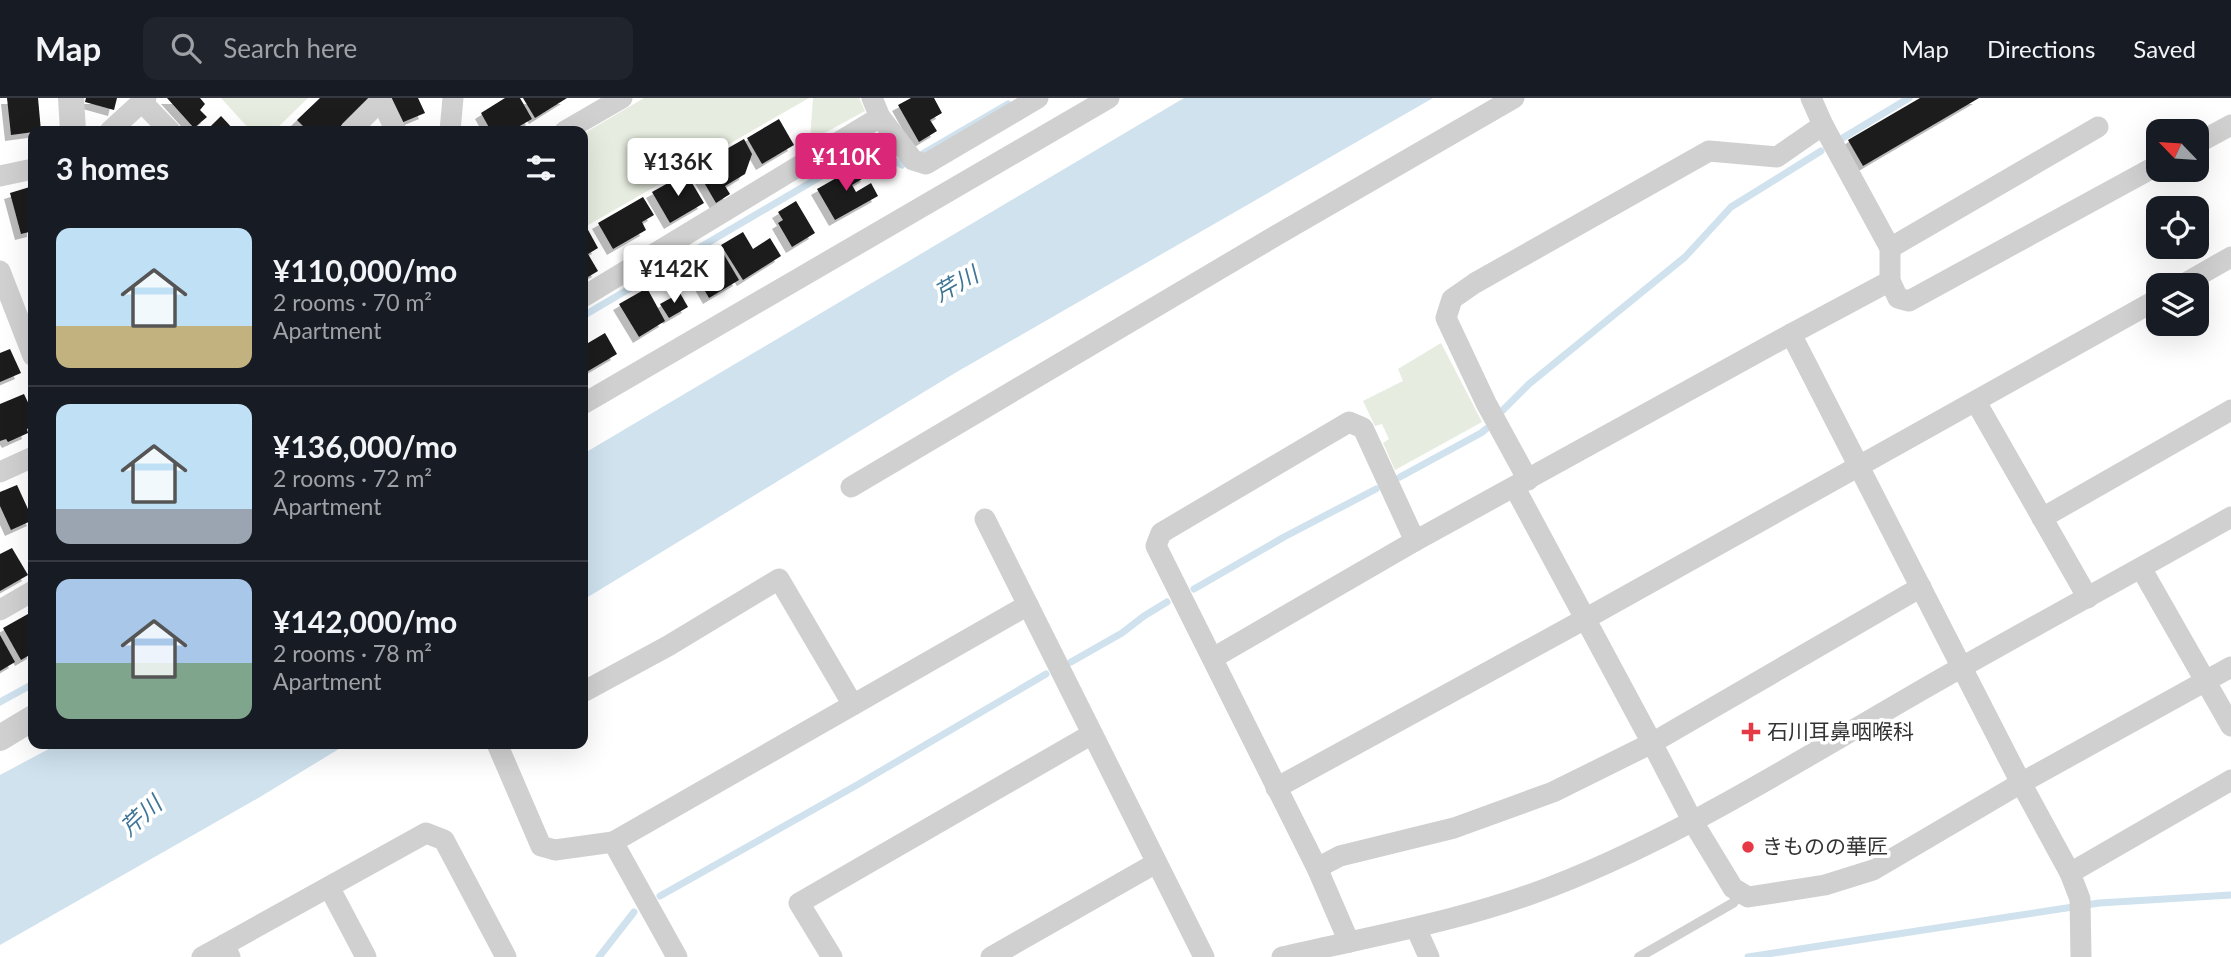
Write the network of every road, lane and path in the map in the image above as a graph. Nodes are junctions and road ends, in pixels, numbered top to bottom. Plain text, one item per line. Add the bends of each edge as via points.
1 (71, 98) edge
2 (453, 98) edge
3 (622, 98) edge
4 (1038, 98) edge
5 (1109, 98) edge
6 (1514, 98) edge
7 (1811, 98) edge
8 (144, 100) edge
9 (876, 108) edge
10 (1824, 125) junction
11 (2231, 125) edge
12 (73, 126) edge
13 (115, 126) edge
14 (166, 126) edge
15 (355, 126) edge
16 (394, 126) edge
17 (450, 126) edge
18 (574, 126) edge
19 (2098, 127) dead end
20 (2209, 137) edge
21 (28, 170) edge
22 (2146, 172) edge
23 (0, 176) edge
24 (1890, 248) junction
25 (2231, 257) edge
26 (0, 271) edge
27 (2203, 273) edge
28 (1890, 281) junction
29 (588, 294) edge
30 (2146, 306) edge
31 (8, 318) edge
32 (1791, 334) junction
33 (28, 348) edge
34 (588, 401) edge
35 (1976, 402) junction
36 (2231, 410) edge
37 (28, 459) edge
38 (1858, 467) junction
39 (0, 472) edge
40 (1521, 484) junction
41 (851, 487) dead end
42 (2042, 517) junction
43 (2231, 517) edge
44 (985, 519) dead end
45 (1415, 541) junction
46 (2141, 568) junction
47 (1921, 587) junction
48 (28, 594) edge
49 (2088, 598) junction
50 (1028, 605) junction
51 (0, 610) edge
52 (1585, 619) junction
53 (1213, 658) junction
54 (1962, 666) junction
55 (2231, 667) edge
56 (2207, 681) junction
57 (588, 689) edge
58 (853, 705) junction
59 (28, 721) edge
60 (2231, 726) edge
61 (1092, 734) junction
62 (0, 738) edge
63 (1652, 743) junction
64 (499, 749) edge
65 (2231, 780) edge
66 (2021, 783) junction
67 (1276, 788) junction
68 (1693, 822) junction
69 (613, 842) junction
70 (1156, 863) junction
71 (1317, 869) junction
72 (2070, 873) junction
73 (328, 887) junction
74 (1740, 892) junction
75 (1416, 928) junction
76 (1349, 942) junction
77 (227, 951) edge
78 (202, 957) edge
79 (366, 957) edge
80 (506, 957) edge
81 (677, 957) edge
82 (832, 957) edge
83 (991, 957) edge
84 (1204, 957) edge
85 (1282, 957) edge
86 (1429, 957) edge
87 (1639, 957) edge
88 (2081, 957) edge

1 - 12 street
2 - 17 street
3 - 18 street
4 - 9 street via 926,164 912,160
5 - 34 street
6 - 41 street
7 - 10 street
8 - 13 street
8 - 14 street
9 - 29 street
10 - 24 street
10 - 40 street via 1777,157 1709,151 1452,299 1446,318
11 - 20 street
15 - 16 street via 381,100
19 - 24 street
21 - 23 street
22 - 28 street via 1909,301 1898,298
24 - 28 street
25 - 27 street
26 - 31 street
28 - 32 street
30 - 35 street
31 - 33 street
32 - 38 street
32 - 40 street
35 - 38 street
35 - 42 street
36 - 42 street
37 - 39 street
38 - 47 street
38 - 52 street
40 - 45 street
40 - 52 street
42 - 49 street
43 - 46 street
44 - 50 street
45 - 53 street
45 - 53 street via 1363,428 1349,422 1161,533 1156,546
46 - 49 street
46 - 56 street
47 - 54 street
47 - 63 street
48 - 51 street
49 - 54 street
50 - 58 street
50 - 61 street
52 - 63 street
52 - 67 street
53 - 67 street
54 - 66 street
54 - 68 street
55 - 56 street
56 - 60 street
56 - 66 street
57 - 58 street via 779,579
58 - 69 street
59 - 62 street
61 - 70 street
61 - 82 street via 799,903
63 - 68 street
63 - 71 street via 1553,792 1454,828 1340,856
64 - 69 street via 541,846 555,850
65 - 72 street
66 - 72 street
66 - 74 street via 1873,870 1825,885 1748,897
67 - 71 street
68 - 74 street via 1733,888
68 - 75 street via 1553,886
69 - 81 street
70 - 83 street
70 - 84 street
71 - 76 street
72 - 88 street via 2080,906
73 - 77 street
73 - 79 street
73 - 80 street via 426,833 444,840
74 - 87 lane via 1733,903
75 - 76 street
75 - 86 street
76 - 85 street
77 - 78 street

